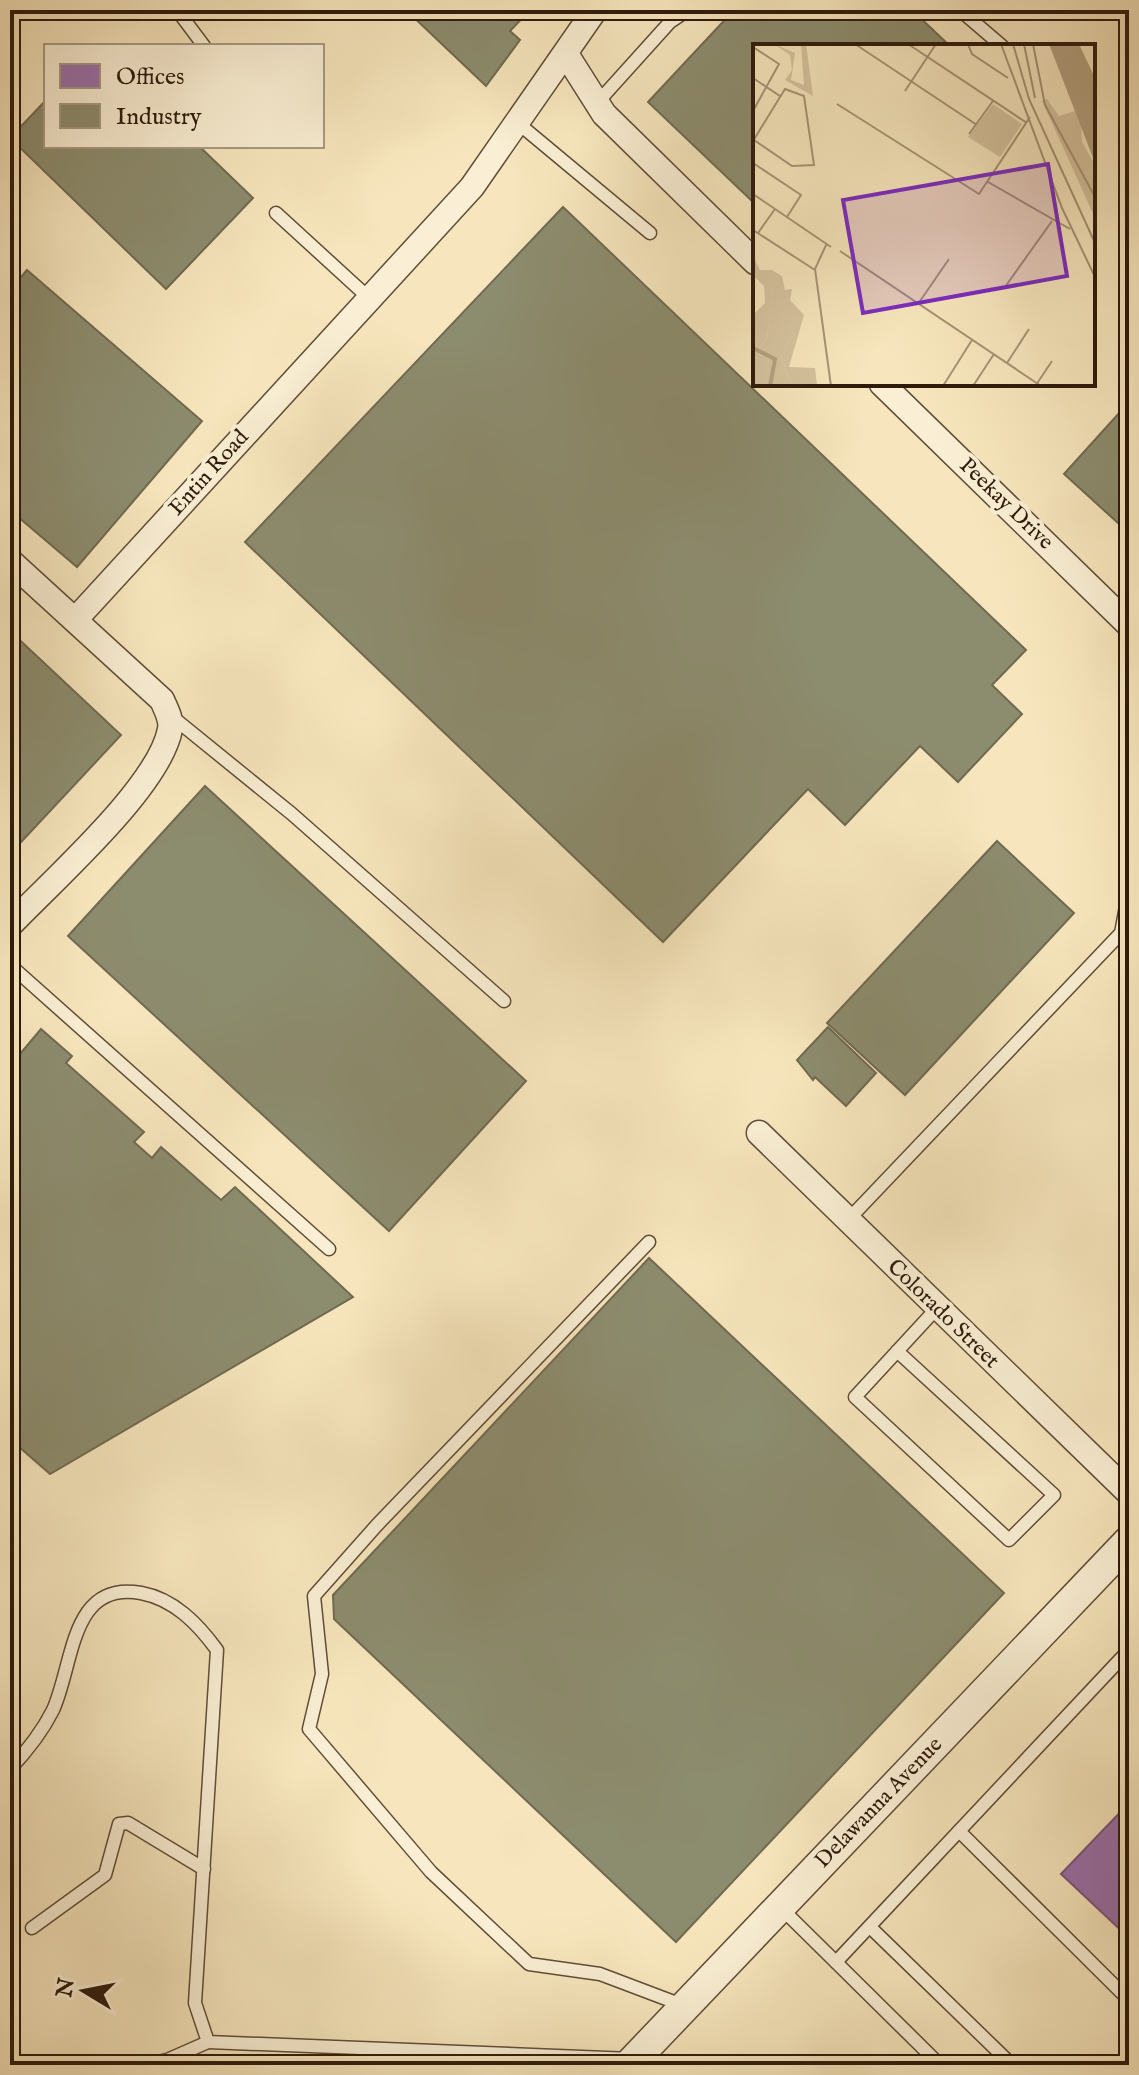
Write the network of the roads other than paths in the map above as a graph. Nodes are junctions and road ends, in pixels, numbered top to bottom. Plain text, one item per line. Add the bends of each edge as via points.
1 (177, 10) edge
2 (595, 10) edge
3 (688, 10) edge
4 (960, 10) edge
5 (202, 44) edge
6 (1000, 44) edge
7 (566, 54) junction
8 (597, 103) junction
9 (519, 124) junction
10 (276, 213) dead end
11 (650, 233) dead end
12 (753, 260) edge
13 (370, 299) junction
14 (884, 386) edge
15 (10, 561) edge
16 (75, 620) junction
17 (1129, 625) edge
18 (167, 713) junction
19 (1129, 890) edge
20 (10, 925) edge
21 (10, 965) edge
22 (504, 1001) dead end
23 (759, 1133) dead end
24 (848, 1220) junction
25 (649, 1242) dead end
26 (329, 1249) dead end
27 (937, 1308) junction
28 (897, 1351) junction
29 (1129, 1493) edge
30 (1129, 1541) edge
31 (1129, 1650) edge
32 (10, 1769) edge
33 (959, 1831) junction
34 (204, 1869) junction
35 (780, 1907) junction
36 (870, 1927) junction
37 (32, 1928) dead end
38 (836, 1962) junction
39 (1129, 2000) edge
40 (685, 2006) junction
41 (208, 2042) junction
42 (632, 2062) edge
43 (143, 2065) edge
44 (940, 2065) edge
45 (1012, 2065) edge

1 - 5 lane
2 - 7 street, Entin Road
3 - 8 lane via 670,22
4 - 6 lane
7 - 8 street
7 - 9 street, Entin Road
8 - 12 street
9 - 11 lane
9 - 13 street, Entin Road via 472,187
10 - 13 lane
13 - 16 street, Entin Road
14 - 17 street, Peekay Drive
15 - 16 street
16 - 18 street via 162,700
18 - 20 street via 172,725 165,750 147,776
18 - 22 lane via 292,814
19 - 24 lane via 1121,933
21 - 26 lane
23 - 24 street, Colorado Street
24 - 27 street, Colorado Street
25 - 40 lane via 314,1596 322,1674 309,1729 431,1872 529,1964 600,1974
27 - 28 lane
27 - 29 street, Colorado Street
28 - 28 lane via 855,1397 1009,1540 1054,1495
30 - 35 street, Delawanna Avenue
31 - 33 lane
32 - 34 lane via 39,1736 83,1618 99,1598 121,1590 152,1595 200,1626 217,1650
33 - 36 lane
33 - 39 lane
34 - 37 lane via 128,1823 119,1824 105,1875
34 - 41 lane via 195,2003
35 - 38 lane
35 - 40 street, Delawanna Avenue
36 - 38 lane
36 - 45 lane
38 - 44 lane
40 - 42 street, Delawanna Avenue
41 - 42 lane
41 - 43 lane

